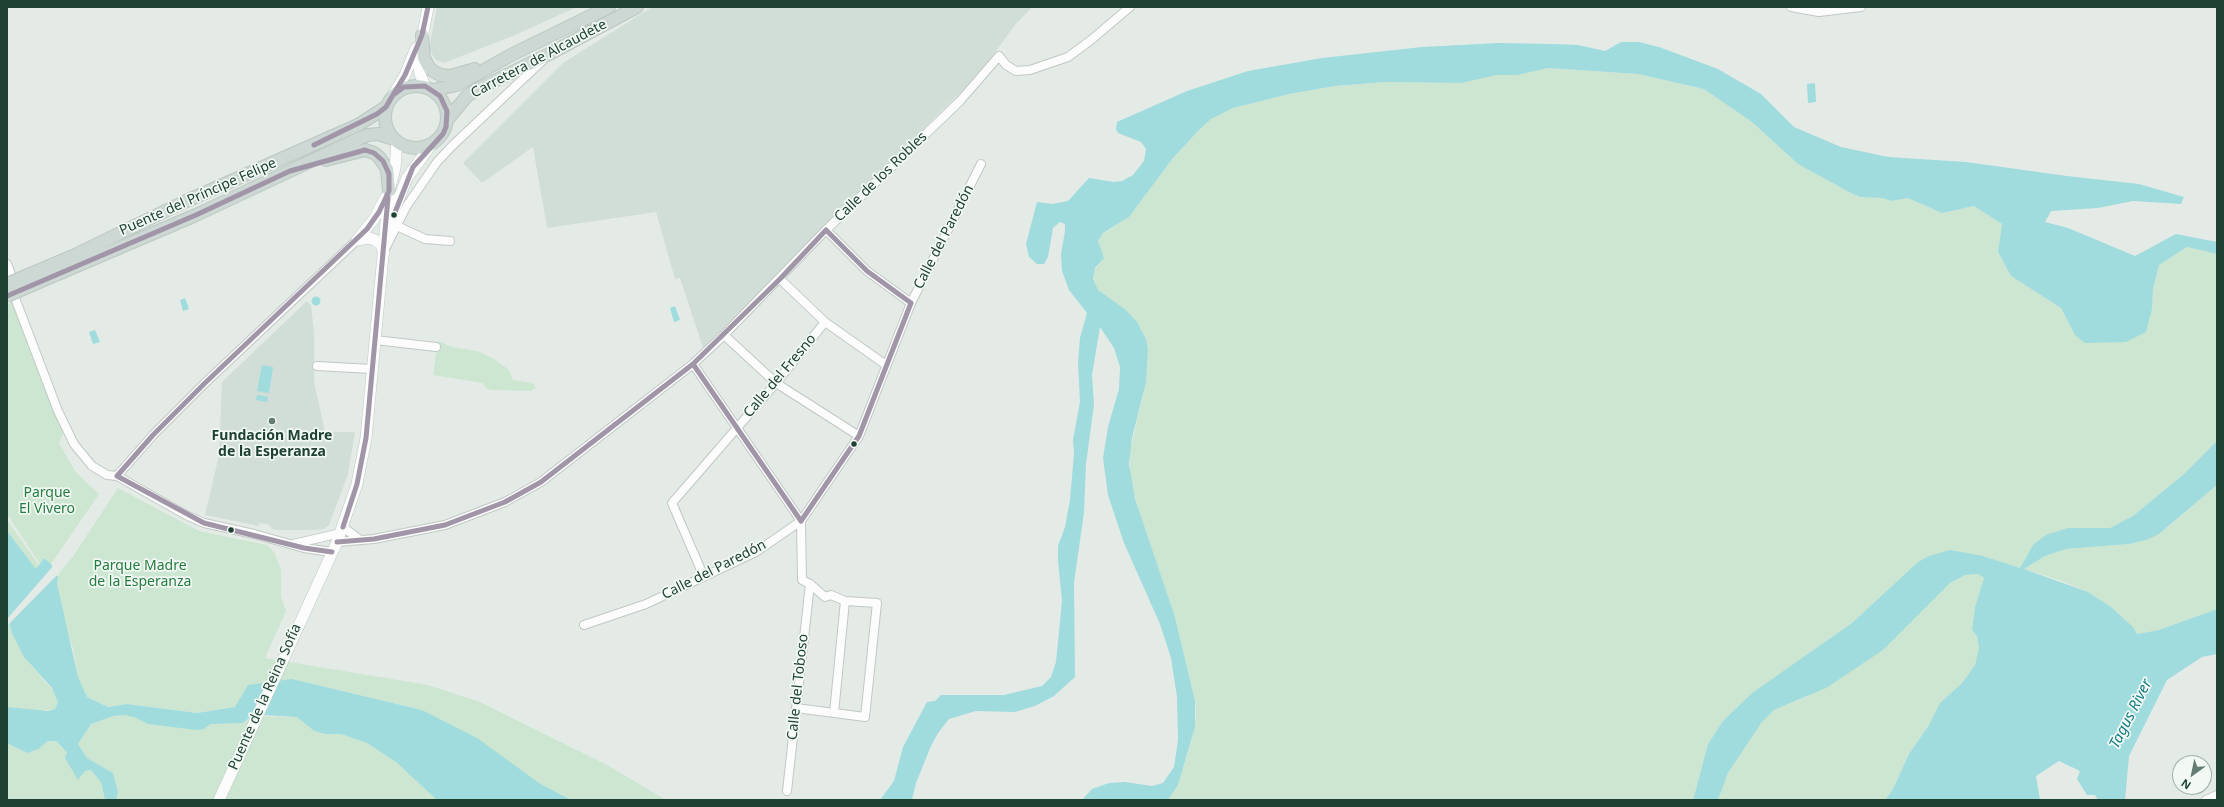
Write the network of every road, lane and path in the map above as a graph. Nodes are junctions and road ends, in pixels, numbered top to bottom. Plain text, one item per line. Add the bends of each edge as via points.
1 (428, 7) edge
2 (609, 7) edge
3 (637, 7) edge
4 (1130, 7) edge
5 (1791, 7) edge
6 (1861, 7) edge
7 (422, 35) junction
8 (513, 54) junction
9 (549, 54) junction
10 (429, 88) junction
11 (393, 95) junction
12 (386, 106) junction
13 (448, 119) junction
14 (395, 140) junction
15 (431, 145) junction
16 (981, 164) dead end
17 (290, 170) junction
18 (389, 191) junction
19 (392, 226) junction
20 (826, 230) junction
21 (357, 240) junction
22 (450, 241) dead end
23 (384, 251) junction
24 (7, 264) edge
25 (7, 278) edge
26 (780, 279) junction
27 (30, 280) junction
28 (7, 284) edge
29 (7, 296) edge
30 (911, 303) junction
31 (825, 322) junction
32 (724, 335) junction
33 (375, 340) junction
34 (436, 347) dead end
35 (693, 364) junction
36 (886, 365) junction
37 (317, 366) dead end
38 (372, 369) junction
39 (47, 378) junction
40 (776, 383) junction
41 (737, 428) junction
42 (858, 436) junction
43 (117, 476) junction
44 (802, 521) junction
45 (338, 539) junction
46 (360, 540) junction
47 (290, 544) junction
48 (704, 577) junction
49 (810, 584) junction
50 (845, 601) junction
51 (584, 624) dead end
52 (796, 708) junction
53 (834, 713) junction
54 (787, 791) dead end
55 (2217, 795) edge
56 (218, 800) edge
57 (2206, 800) edge

1 - 7 main road
2 - 8 main road, Carretera de Alcaudete
3 - 9 main road, Carretera de Alcaudete
4 - 20 street, Calle de los Robles via 1068,57 1030,70 1016,71 1006,65 999,56 960,101
5 - 6 street via 1819,12
7 - 8 main road via 424,58 430,69 440,75 464,73
7 - 10 main road via 418,60 420,74
7 - 11 main road via 405,75
8 - 10 main road, Carretera de Alcaudete via 457,85
9 - 13 main road, Carretera de Alcaudete via 476,90 467,96
9 - 19 street via 437,162
10 - 11 main road, Carretera de Alcaudete via 404,87
10 - 13 main road via 445,103
11 - 12 main road
12 - 14 main road via 386,124
12 - 27 main road, Puente del Príncipe Felipe via 358,125 184,202
13 - 15 main road, Carretera de Alcaudete via 443,134
14 - 15 main road via 410,148
14 - 17 main road, Puente del Príncipe Felipe via 378,134 368,135
14 - 18 main road via 395,168
15 - 19 main road via 407,178 392,219
16 - 30 street, Calle del Paredón
17 - 18 main road via 365,150 379,157 385,165
17 - 27 main road, Puente del Príncipe Felipe via 196,215
18 - 19 main road
18 - 21 main road via 379,212
19 - 21 main road
19 - 22 street via 425,239
19 - 23 main road, Puente de la Reina Sofía
20 - 26 street, Calle de los Robles
20 - 30 street via 867,271
21 - 23 main road via 375,240
21 - 43 street via 205,383 153,435
23 - 33 main road, Puente de la Reina Sofía
24 - 39 street via 43,355
25 - 39 street
26 - 31 street
26 - 32 street, Calle de los Robles
27 - 28 main road, Puente del Príncipe Felipe, bridge
27 - 29 main road, Puente del Príncipe Felipe, bridge
30 - 36 street, Calle del Paredón
31 - 36 street
31 - 40 street, Calle del Fresno
32 - 35 street, Calle de los Robles
32 - 40 street
33 - 34 street
33 - 38 main road, Puente de la Reina Sofía
35 - 41 street
35 - 46 street, Calle de los Robles via 541,482 506,502 445,525
36 - 42 street, Calle del Paredón
37 - 38 street
38 - 45 main road, Puente de la Reina Sofía via 366,438 357,484
39 - 43 street via 58,411 74,444 92,466 107,475
40 - 41 street, Calle del Fresno
40 - 42 street
41 - 44 street
41 - 48 street, Calle del Fresno via 672,503
42 - 44 street, Calle del Paredón
43 - 47 street via 186,516 204,523
44 - 48 street, Calle del Paredón via 756,552
44 - 49 street via 802,580
45 - 46 street
45 - 46 street, Calle de los Robles
45 - 47 street
45 - 47 street via 304,548
45 - 56 main road, Puente de la Reina Sofía
48 - 51 street, Calle del Paredón via 646,604
49 - 50 street via 825,597 831,594
49 - 52 street, Calle del Toboso
50 - 53 street
50 - 53 street via 878,603 865,717
52 - 53 street
52 - 54 street, Calle del Toboso
55 - 57 street

